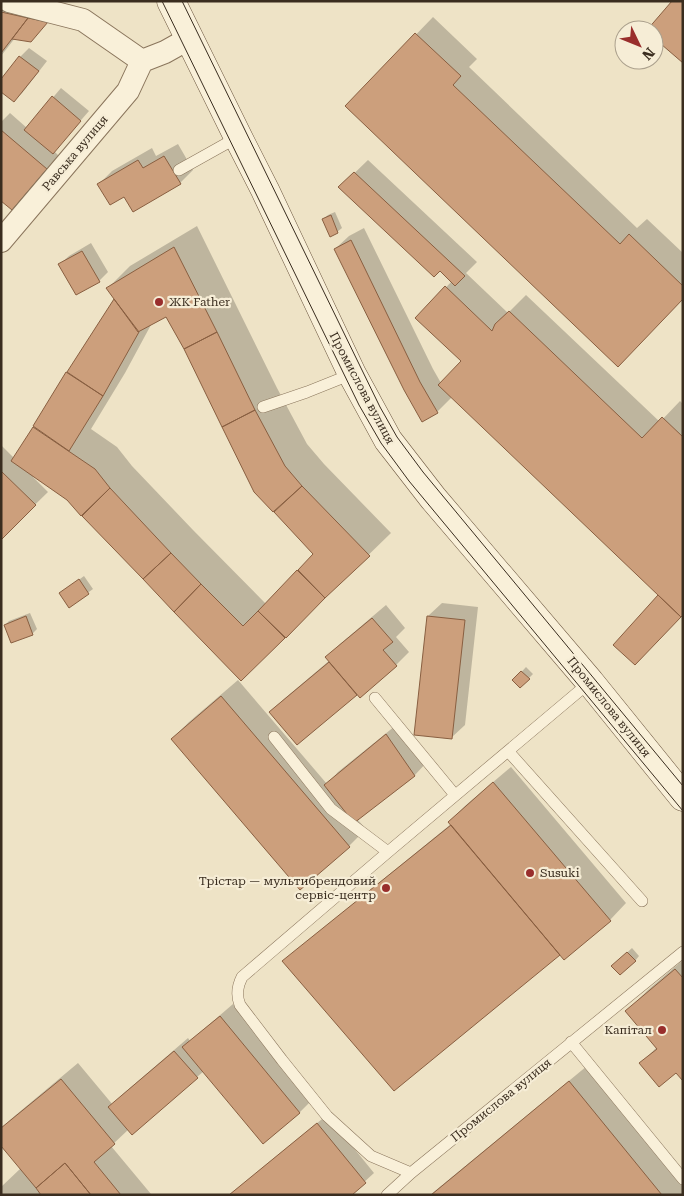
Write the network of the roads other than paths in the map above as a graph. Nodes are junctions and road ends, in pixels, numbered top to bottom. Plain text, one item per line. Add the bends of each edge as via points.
1 (9, 1) edge
2 (171, 1) edge
3 (190, 38) junction
4 (142, 61) junction
5 (238, 137) junction
6 (179, 170) dead end
7 (1, 241) edge
8 (352, 374) junction
9 (263, 408) dead end
10 (590, 682) junction
11 (375, 698) dead end
12 (274, 737) dead end
13 (508, 751) junction
14 (681, 792) edge
15 (455, 795) junction
16 (388, 852) junction
17 (642, 901) dead end
18 (683, 952) edge
19 (571, 1042) junction
20 (411, 1173) junction
21 (683, 1179) edge
22 (387, 1195) edge

1 - 4 street via 83,20
2 - 3 main road, Промислова вулиця
3 - 4 street
3 - 5 main road, Промислова вулиця
4 - 7 street, Равська вулиця via 128,91
5 - 6 lane
5 - 8 main road, Промислова вулиця
8 - 9 lane
8 - 10 main road, Промислова вулиця via 388,440 432,498
10 - 13 lane
10 - 14 main road, Промислова вулиця
11 - 15 lane
12 - 16 lane via 331,809
13 - 15 lane
13 - 17 lane
15 - 16 lane
16 - 20 lane via 242,977 237,992 240,1006 327,1116 371,1156
18 - 19 lane, Промислова вулиця
19 - 20 lane, Промислова вулиця
19 - 21 lane
20 - 22 lane, Промислова вулиця

